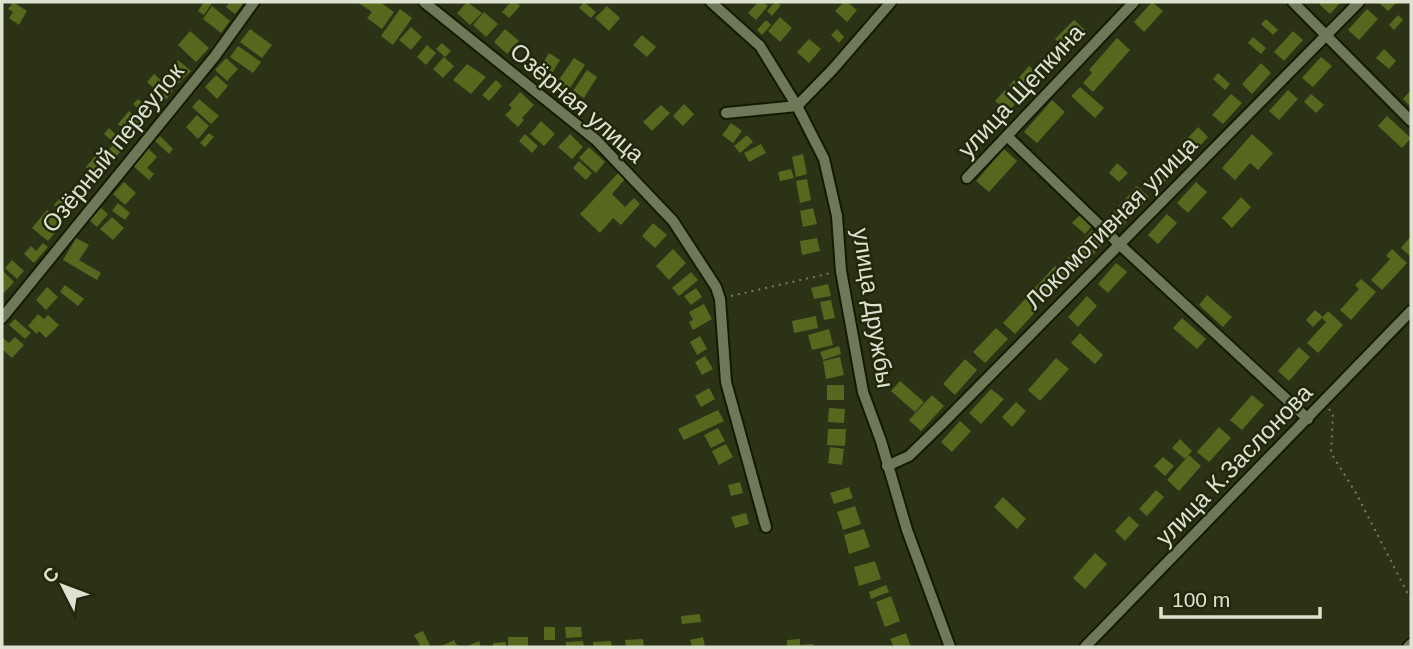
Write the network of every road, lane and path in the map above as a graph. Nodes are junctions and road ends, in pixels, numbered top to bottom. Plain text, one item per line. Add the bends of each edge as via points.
1 (254, 2) edge
2 (424, 2) edge
3 (710, 2) edge
4 (872, 2) edge
5 (891, 2) edge
6 (1134, 2) edge
7 (1293, 2) edge
8 (1359, 2) edge
9 (882, 11) junction
10 (1326, 35) junction
11 (797, 106) junction
12 (726, 113) dead end
13 (1411, 121) edge
14 (1007, 136) junction
15 (967, 178) dead end
16 (1119, 244) junction
17 (841, 271) junction
18 (720, 299) junction
19 (1411, 312) edge
20 (2, 318) edge
21 (1323, 403) junction
22 (1308, 419) junction
23 (887, 466) junction
24 (766, 527) dead end
25 (1411, 600) edge
26 (950, 647) edge
27 (1085, 647) edge

1 - 20 street, Озёрный переулок
2 - 18 street, Озёрная улица via 596,140 673,221
3 - 11 street, улица Дружбы via 760,46
4 - 9 street
5 - 9 street
6 - 14 street, улица Щепкина
7 - 10 street
8 - 10 street, Локомотивная улица
9 - 11 street
10 - 13 street
10 - 16 street, Локомотивная улица
11 - 12 street
11 - 17 street, улица Дружбы via 824,159 837,216
14 - 15 street, улица Щепкина
14 - 16 street
16 - 22 street
16 - 23 street, Локомотивная улица via 909,456
17 - 18 path
17 - 23 street, улица Дружбы via 863,392
18 - 24 street, Озёрная улица via 726,382
19 - 21 street, улица К.Заслонова
21 - 22 street, улица К.Заслонова
21 - 25 path via 1333,414 1331,453
22 - 27 street, улица К.Заслонова
23 - 26 street, улица Дружбы

